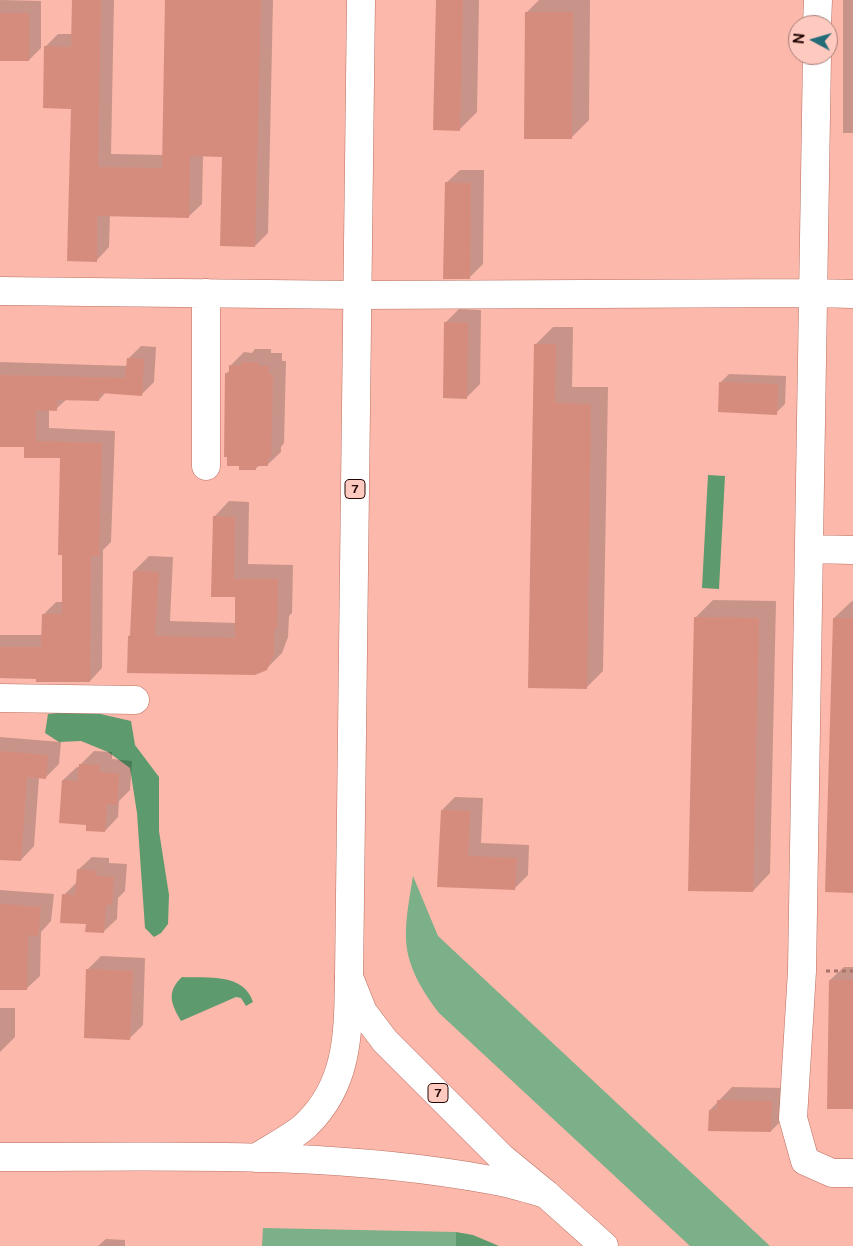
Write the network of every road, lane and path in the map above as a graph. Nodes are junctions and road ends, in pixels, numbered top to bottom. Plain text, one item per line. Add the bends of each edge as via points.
1 (361, 0) edge
2 (818, 0) edge
3 (817, 15) edge
4 (817, 65) edge
5 (0, 291) edge
6 (206, 293) junction
7 (813, 293) junction
8 (853, 294) edge
9 (358, 295) junction
10 (206, 466) dead end
11 (809, 549) junction
12 (853, 550) edge
13 (0, 698) edge
14 (135, 700) dead end
15 (349, 977) junction
16 (0, 1157) edge
17 (256, 1158) junction
18 (853, 1173) edge
19 (546, 1194) junction
20 (604, 1246) edge

1 - 9 main road, 7
2 - 3 main road
4 - 7 main road
5 - 6 main road
6 - 9 main road
6 - 10 main road
7 - 8 main road
7 - 9 main road
7 - 11 main road
9 - 15 main road, 7
11 - 12 main road
11 - 18 main road via 802,971 793,1118 805,1161 832,1173
13 - 14 main road
15 - 17 main road via 348,1027 335,1084 306,1126
15 - 19 main road, 7 via 363,1012 385,1041 501,1156
16 - 17 main road
17 - 19 main road via 388,1166 492,1180
19 - 20 main road, 7

